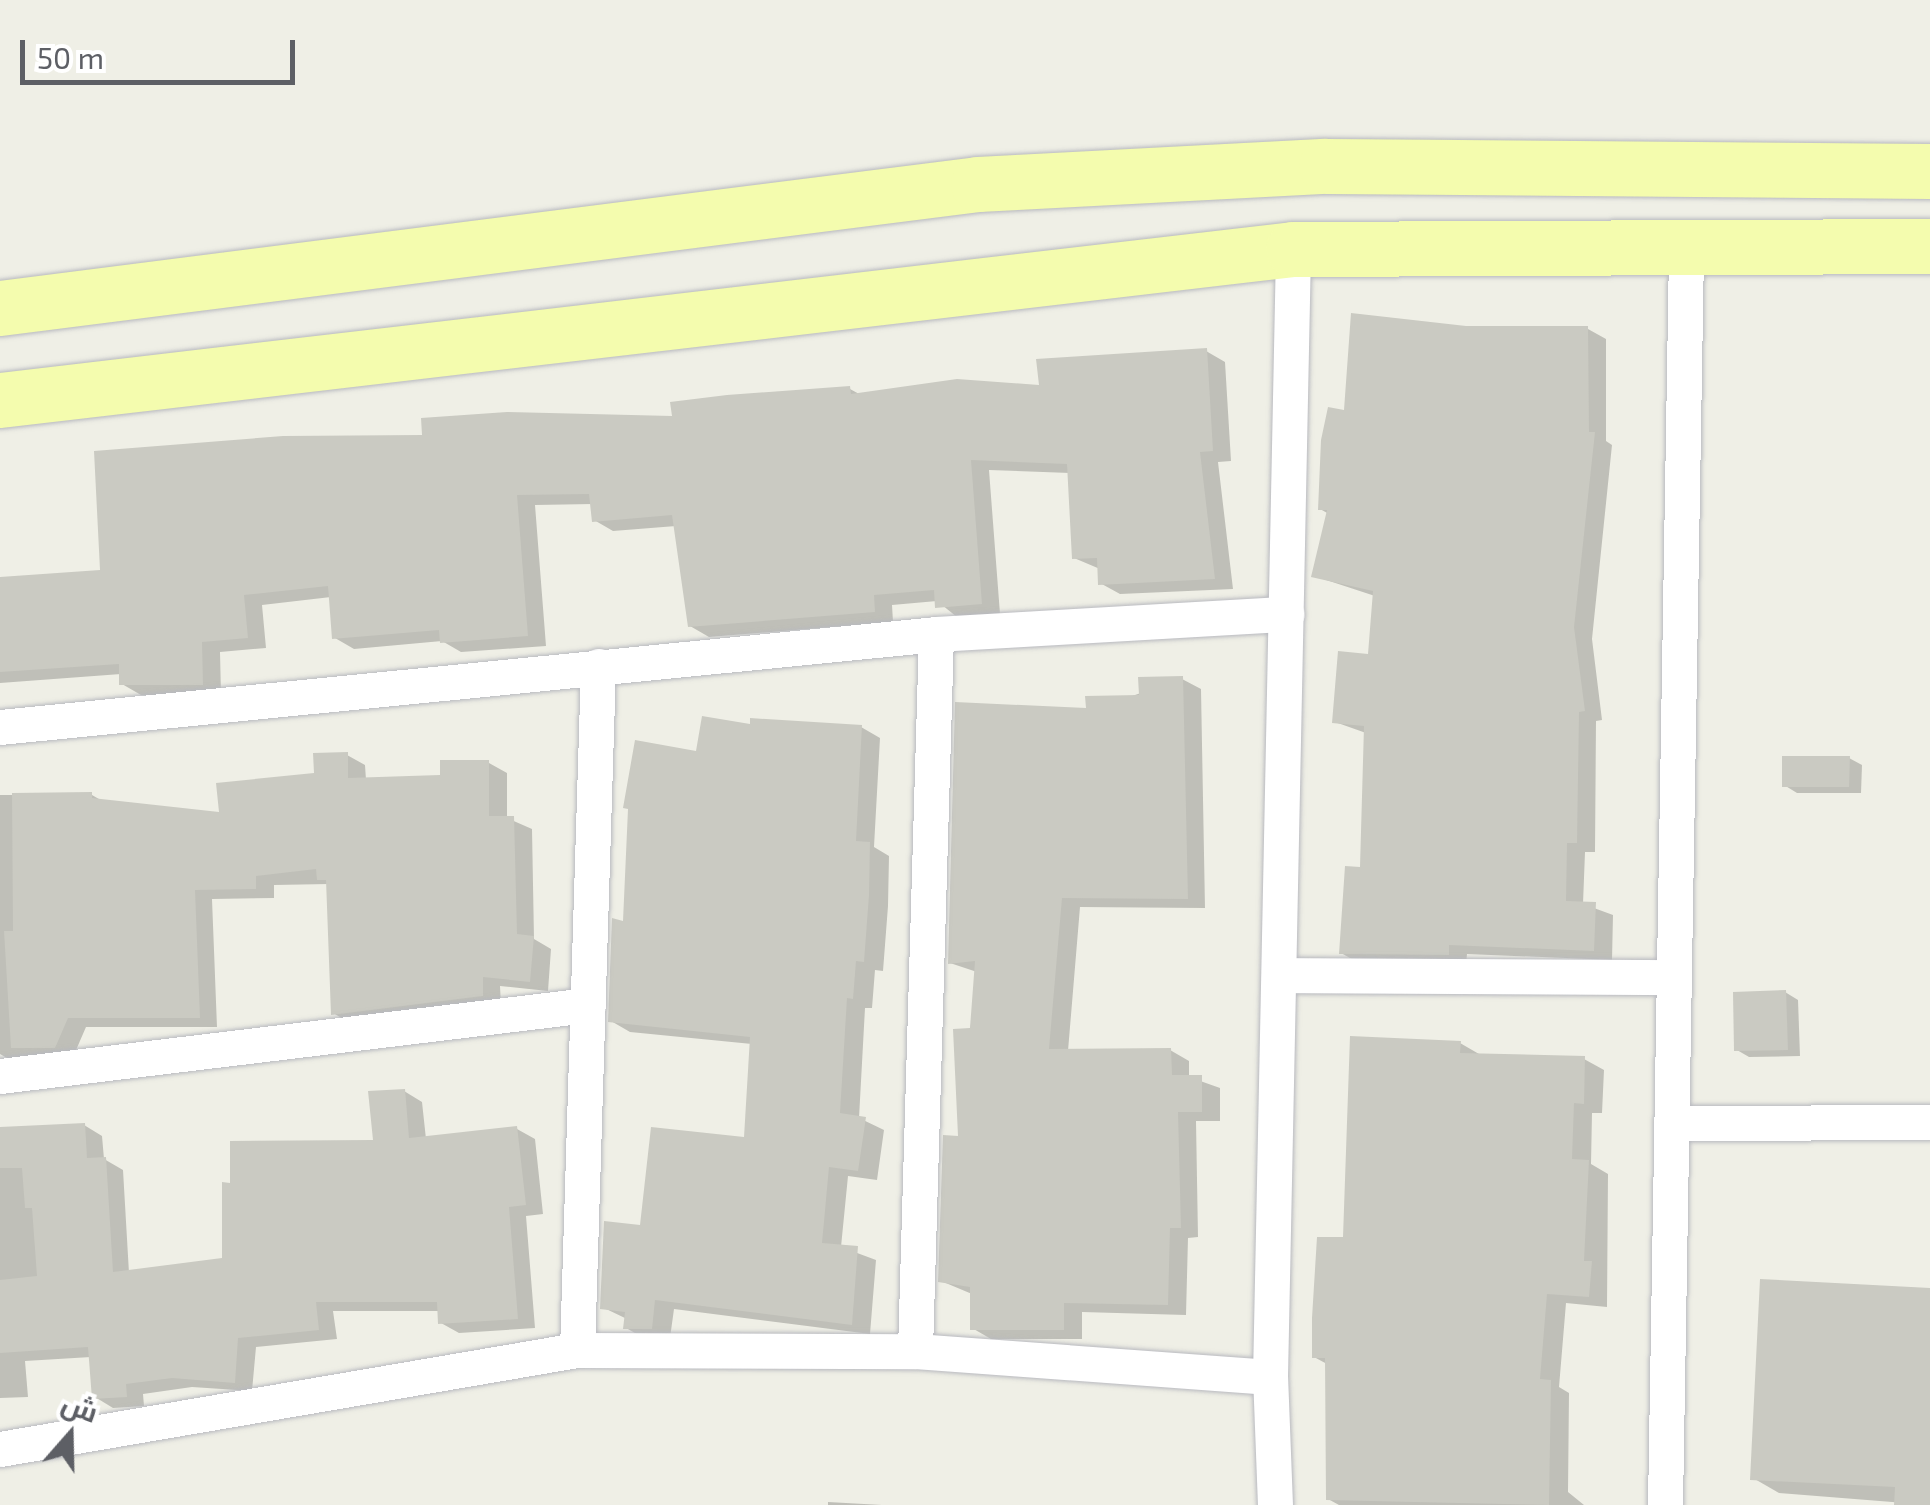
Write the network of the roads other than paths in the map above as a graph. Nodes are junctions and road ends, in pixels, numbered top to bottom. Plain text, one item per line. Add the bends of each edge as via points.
1 (1930, 171) edge
2 (1930, 246) edge
3 (1686, 248) junction
4 (1293, 249) junction
5 (0, 308) edge
6 (0, 400) edge
7 (1286, 614) junction
8 (936, 634) junction
9 (598, 666) junction
10 (0, 727) edge
11 (1279, 975) junction
12 (1674, 977) junction
13 (588, 1005) junction
14 (0, 1076) edge
15 (1930, 1122) edge
16 (1672, 1123) junction
17 (578, 1350) junction
18 (915, 1351) junction
19 (1270, 1377) junction
20 (0, 1450) edge
21 (1275, 1505) edge
22 (1665, 1505) edge

1 - 5 main road via 1326,166 978,184
2 - 3 main road
3 - 4 main road
3 - 12 street
4 - 6 main road
4 - 7 street
7 - 8 street
7 - 11 street
8 - 9 street
8 - 18 street
9 - 10 street
9 - 13 street
11 - 12 street
11 - 19 street
12 - 16 street
13 - 14 street
13 - 17 street
15 - 16 street
16 - 22 street
17 - 18 street
17 - 20 street
18 - 19 street
19 - 21 street

